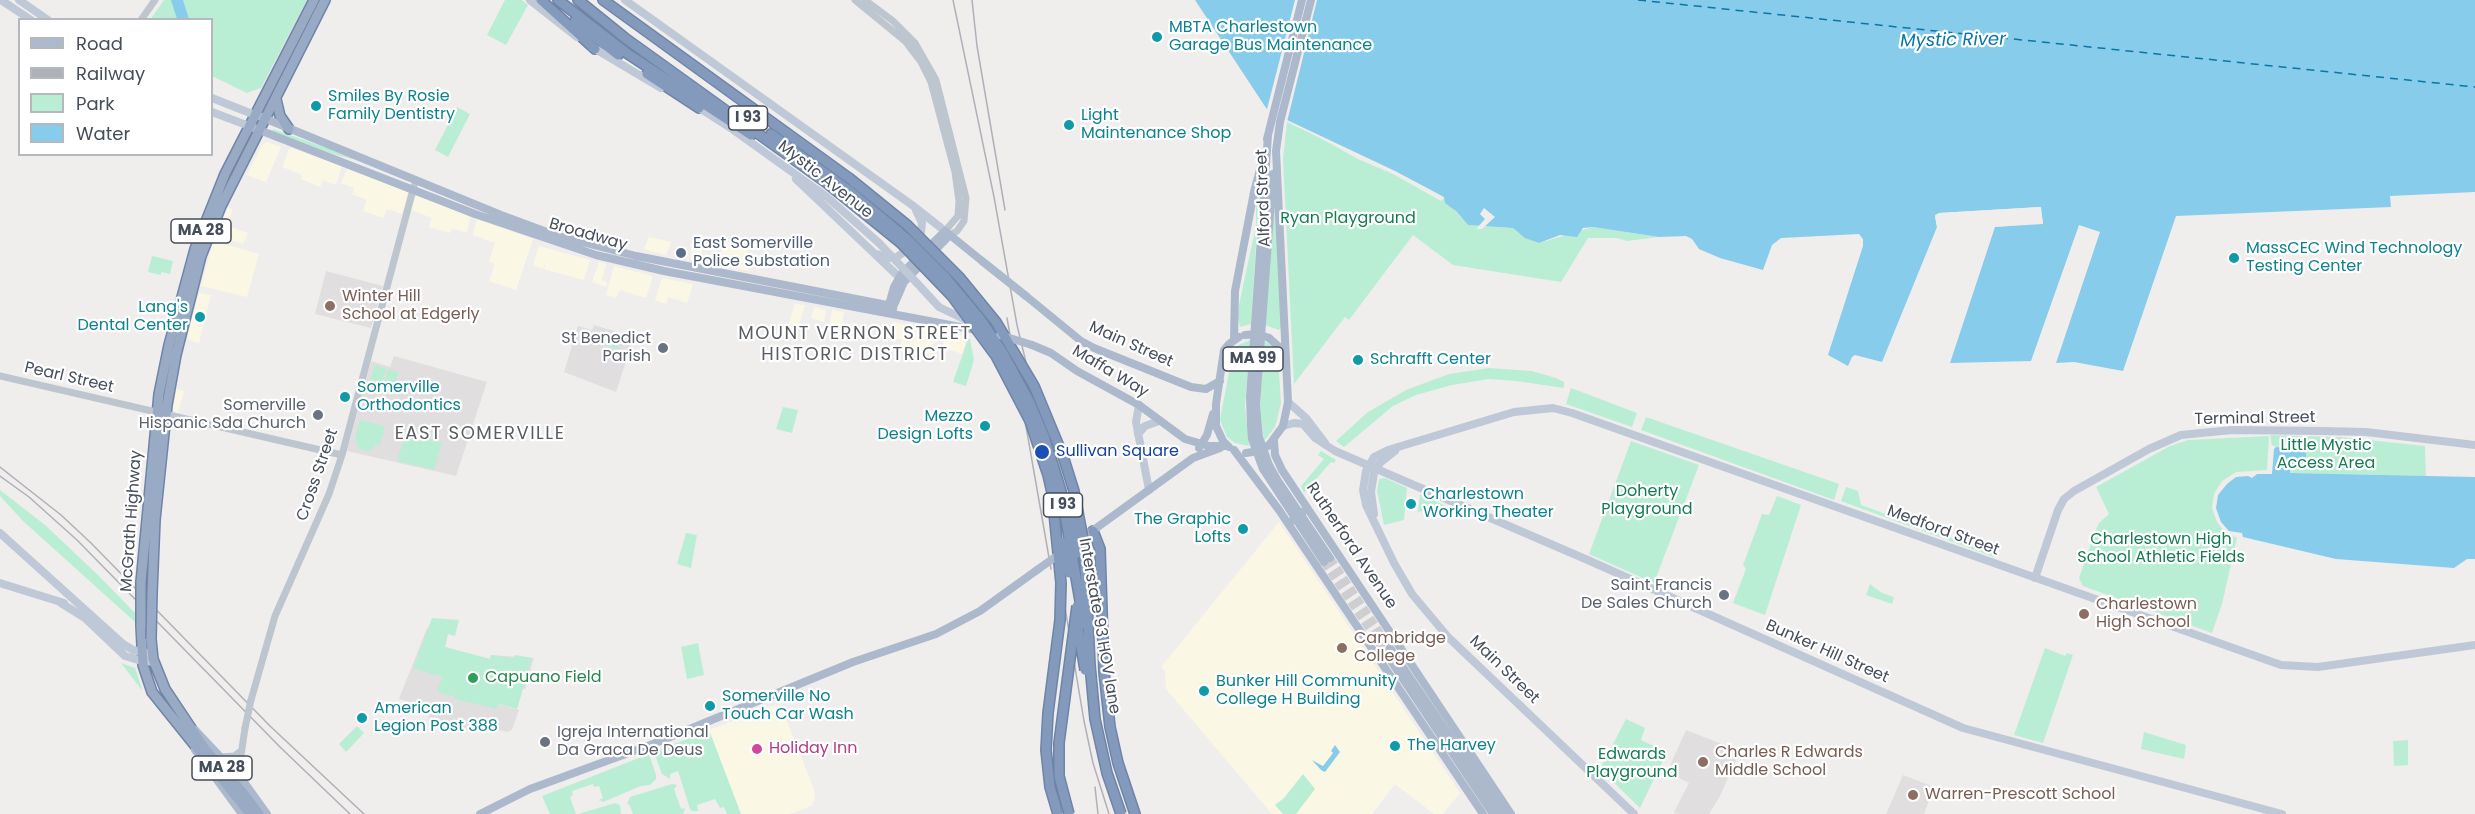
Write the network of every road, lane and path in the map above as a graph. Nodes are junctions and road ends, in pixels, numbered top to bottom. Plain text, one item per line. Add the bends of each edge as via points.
1 (1, 0) edge
2 (20, 0) edge
3 (155, 0) edge
4 (314, 0) edge
5 (325, 0) edge
6 (530, 0) edge
7 (541, 0) edge
8 (556, 0) edge
9 (578, 0) edge
10 (587, 0) edge
11 (603, 0) edge
12 (625, 0) edge
13 (855, 0) edge
14 (866, 0) edge
15 (1302, 0) edge
16 (1311, 0) edge
17 (34, 10) junction
18 (28, 18) edge
19 (30, 18) edge
20 (45, 18) edge
21 (142, 18) edge
22 (595, 49) junction
23 (213, 98) edge
24 (276, 99) junction
25 (699, 108) junction
26 (213, 112) edge
27 (255, 115) junction
28 (266, 119) junction
29 (1276, 120) junction
30 (249, 126) junction
31 (289, 129) junction
32 (260, 131) junction
33 (1268, 135) junction
34 (1276, 151) junction
35 (780, 163) junction
36 (414, 184) junction
37 (843, 196) junction
38 (912, 205) junction
39 (948, 233) junction
40 (904, 241) junction
41 (873, 252) junction
42 (982, 261) joint
43 (903, 278) junction
44 (890, 310) junction
45 (972, 329) joint
46 (1000, 335) junction
47 (1234, 340) junction
48 (1285, 363) junction
49 (0, 376) edge
50 (1220, 381) junction
51 (1288, 402) junction
52 (1139, 405) junction
53 (1216, 405) junction
54 (161, 413) junction
55 (1049, 421) junction
56 (1160, 421) junction
57 (1283, 426) junction
58 (1138, 434) junction
59 (1272, 443) junction
60 (1201, 445) junction
61 (1407, 445) junction
62 (2475, 445) edge
63 (1328, 446) junction
64 (1230, 448) junction
65 (342, 455) junction
66 (1193, 458) junction
67 (1367, 465) junction
68 (1377, 468) junction
69 (1149, 490) junction
70 (1052, 493) junction
71 (1306, 510) junction
72 (1291, 525) junction
73 (1377, 529) junction
74 (1091, 533) junction
75 (0, 534) edge
76 (2035, 578) junction
77 (49, 579) junction
78 (0, 583) edge
79 (1078, 590) junction
80 (62, 603) junction
81 (95, 618) junction
82 (2475, 645) edge
83 (147, 657) junction
84 (186, 721) junction
85 (188, 740) junction
86 (241, 751) junction
87 (220, 757) junction
88 (238, 776) junction
89 (242, 814) edge
90 (250, 814) edge
91 (259, 814) edge
92 (267, 814) edge
93 (480, 814) edge
94 (1058, 814) edge
95 (1069, 814) edge
96 (1122, 814) edge
97 (1135, 814) edge
98 (1483, 814) edge
99 (1493, 814) edge
100 (1502, 814) edge
101 (1511, 814) edge
102 (1634, 814) edge
103 (2282, 814) edge

1 - 18 main road
2 - 17 main road
3 - 21 street
4 - 27 highway, McGrath Highway / MA 28
5 - 24 highway, McGrath Highway / MA 28
6 - 22 main road, Mystic Avenue
7 - 22 highway
8 - 25 highway via 601,42
8 - 37 highway via 628,54
9 - 37 highway, I 93
10 - 40 highway, Interstate 93 HOV lane / I 93 via 843,186
11 - 55 highway, I 93, bridge via 849,178 907,225 947,264 996,322 1030,378
12 - 38 main road, Mystic Avenue
13 - 39 street via 905,41 931,82 959,201 958,216
14 - 39 street via 915,44 939,87 966,205 964,220 957,231
15 - 29 main road, Alford Street / MA 99
16 - 29 main road, Alford Street / MA 99
17 - 19 main road
17 - 20 main road
22 - 25 main road, Mystic Avenue
23 - 27 main road, Broadway
24 - 28 highway, McGrath Highway / MA 28
24 - 31 highway via 280,116
25 - 35 main road, Mystic Avenue
26 - 30 main road, Broadway
27 - 28 main road, Broadway
27 - 30 highway, McGrath Highway / MA 28
28 - 31 main road, Broadway
28 - 32 highway, McGrath Highway / MA 28
29 - 33 main road, Alford Street / MA 99
29 - 34 main road, Alford Street / MA 99
30 - 32 main road, Broadway
30 - 54 highway, McGrath Highway / MA 28 via 198,240 167,353
31 - 36 main road, Broadway
32 - 36 main road, Broadway
32 - 54 highway, McGrath Highway / MA 28 via 204,247
33 - 34 main road, MA 99 via 1250,398 1252,439 1263,469 1327,560 1269,465 1258,429 1258,382
33 - 47 main road, Alford Street via 1236,291
34 - 48 main road, Alford Street
35 - 41 main road
35 - 46 main road, Mystic Avenue, bridge via 836,204 946,311
36 - 44 main road, Broadway via 599,248
36 - 65 street, Cross Street
37 - 40 highway, I 93
38 - 39 main road, Mystic Avenue
38 - 41 main road via 922,223 915,244 897,257
39 - 42 main road, Mystic Avenue
39 - 43 main road via 911,262
40 - 70 highway, I 93, bridge via 952,296 996,356 1030,422
40 - 79 highway, Interstate 93 HOV lane / I 93, bridge via 945,277 981,320 1029,401 1056,473
41 - 43 main road
42 - 50 main road, Main Street, bridge via 1094,348 1191,387 1206,389
43 - 44 main road
44 - 45 main road, Broadway
45 - 46 main road, Maffa Way
46 - 52 main road, Maffa Way, bridge via 1051,353
47 - 48 main road, Alford Street, bridge via 1258,334 1269,338 1281,351
47 - 50 main road, Alford Street via 1224,350
48 - 51 main road, Alford Street
49 - 54 street, Pearl Street
50 - 53 main road, Alford Street
51 - 57 main road, Alford Street
51 - 63 main road
52 - 56 main road, Maffa Way
52 - 58 main road
53 - 60 main road
53 - 64 main road, Alford Street via 1216,426
54 - 65 street, Pearl Street
54 - 83 highway, McGrath Highway / MA 28, bridge
54 - 83 highway, McGrath Highway / MA 28, bridge via 141,582 141,626
55 - 79 highway, bridge via 1073,518
55 - 96 highway, I 93, bridge via 1069,473 1079,518 1086,563 1095,718 1107,773
56 - 58 main road via 1145,426
56 - 60 main road, Maffa Way
57 - 59 main road, Alford Street
57 - 63 main road via 1303,424
58 - 69 main road
59 - 64 main road, bridge via 1246,453
59 - 71 main road, Rutherford Avenue via 1278,463
60 - 64 main road, Maffa Way
60 - 66 main road
61 - 67 main road, Medford Street via 1381,453
61 - 68 main road, Medford Street
61 - 76 main road, Medford Street via 1514,412 1553,408
62 - 76 main road, Terminal Street via 2366,432 2232,430 2181,435 2149,449 2064,499
63 - 67 main road
64 - 66 main road
64 - 72 main road via 1245,462
65 - 86 street, Cross Street, bridge via 275,616
66 - 69 main road
67 - 68 main road
67 - 73 main road, Main Street via 1364,498
68 - 73 main road, Main Street via 1371,492
68 - 103 main road, Bunker Hill Street via 1963,728
69 - 74 main road
70 - 94 highway, bridge via 1061,601 1046,750
70 - 96 highway, I 93, bridge via 1097,739
71 - 72 main road, bridge
71 - 101 main road, Rutherford Avenue
72 - 98 main road
73 - 102 main road, Main Street via 1402,576 1435,623
74 - 93 main road, bridge via 980,610 936,634 519,794
74 - 97 highway via 1100,549 1107,708 1118,763
75 - 77 main road
76 - 82 main road, Medford Street via 2270,662 2294,667
77 - 80 main road via 60,592
77 - 81 main road
78 - 80 main road
79 - 95 highway, bridge via 1058,758
79 - 96 highway, Interstate 93 HOV lane / I 93, bridge via 1103,738
80 - 81 main road
80 - 83 main road via 85,618 122,654
81 - 83 main road via 126,646
83 - 84 highway, McGrath Highway / MA 28
83 - 85 highway, McGrath Highway / MA 28 via 152,692
84 - 87 main road, McGrath Highway
84 - 91 highway, McGrath Highway / MA 28
85 - 89 main road, McGrath Highway
85 - 90 highway, McGrath Highway / MA 28
86 - 87 street
86 - 88 street, Cross Street
87 - 88 main road, McGrath Highway
88 - 92 main road, McGrath Highway
99 - 100 main road via 1388,650

